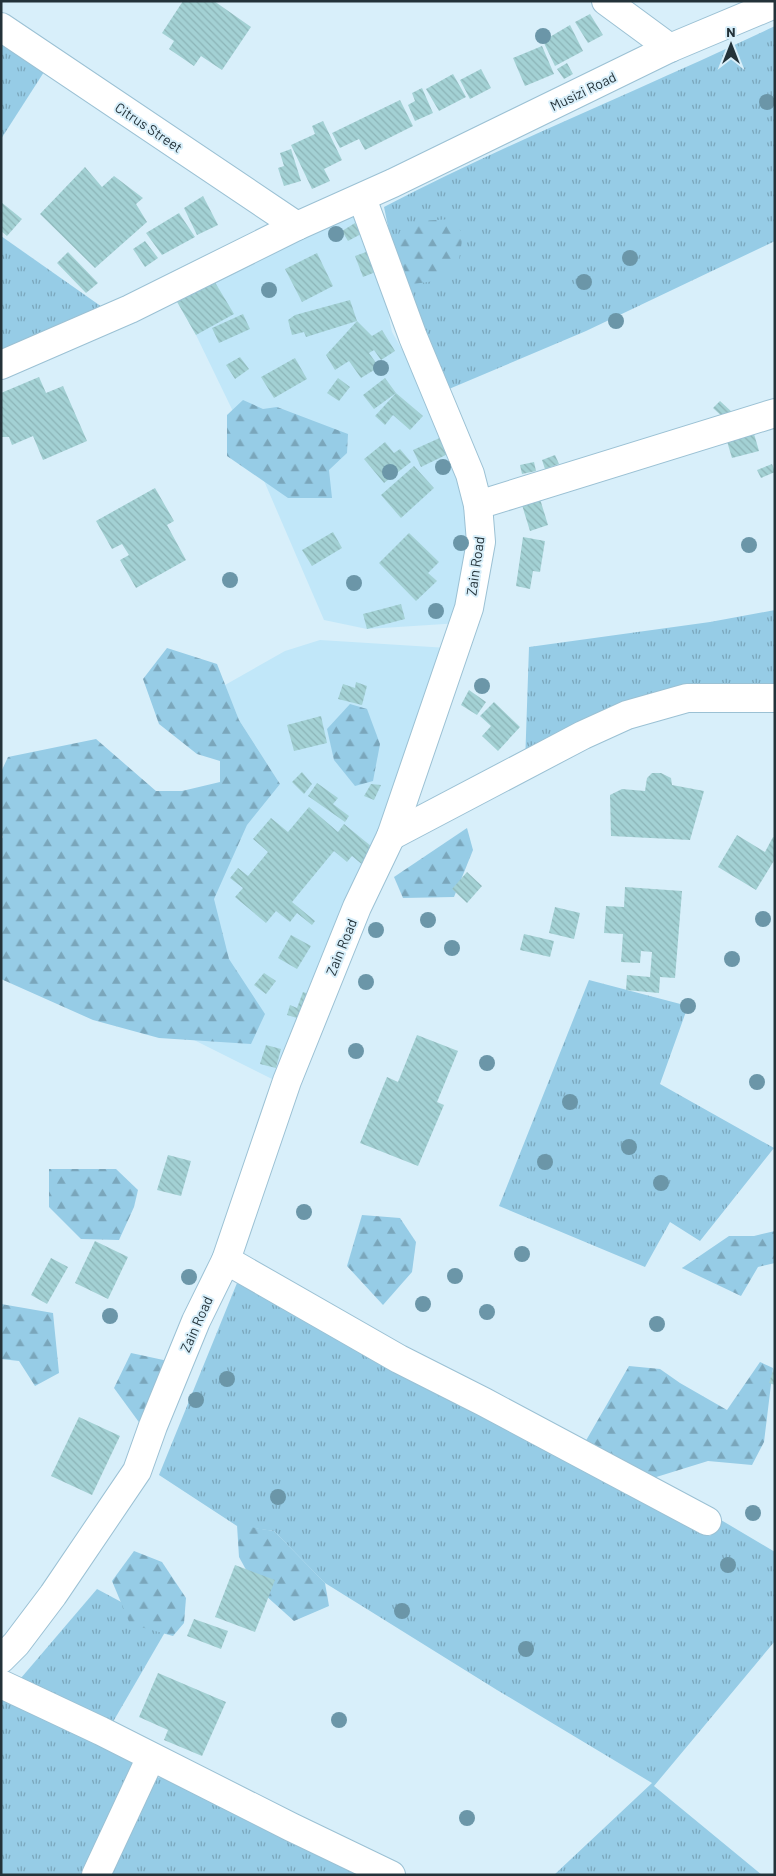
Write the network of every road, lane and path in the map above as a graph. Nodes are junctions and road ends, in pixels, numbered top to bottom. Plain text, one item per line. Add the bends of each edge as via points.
1 (606, 1) edge
2 (775, 4) edge
3 (1, 27) edge
4 (670, 48) junction
5 (362, 198) junction
6 (297, 226) junction
7 (1, 365) edge
8 (775, 413) edge
9 (478, 505) junction
10 (775, 698) edge
11 (391, 836) junction
12 (226, 1260) junction
13 (707, 1522) dead end
14 (1, 1659) edge
15 (1, 1684) edge
16 (151, 1757) junction
17 (96, 1875) edge
18 (391, 1875) edge

1 - 4 street
2 - 4 street, Musizi Road
3 - 6 street, Citrus Street
4 - 5 street, Musizi Road
5 - 6 street, Musizi Road
5 - 9 street, Zain Road via 413,337 470,474
6 - 7 street, Musizi Road via 130,309
8 - 9 street
9 - 11 street, Zain Road via 481,542 469,608
10 - 11 street via 687,698 627,715
11 - 12 street, Zain Road via 357,907 287,1081
12 - 13 street via 399,1359
12 - 14 street, Zain Road via 196,1321 137,1471 53,1595
15 - 16 street
16 - 17 street
16 - 18 street

